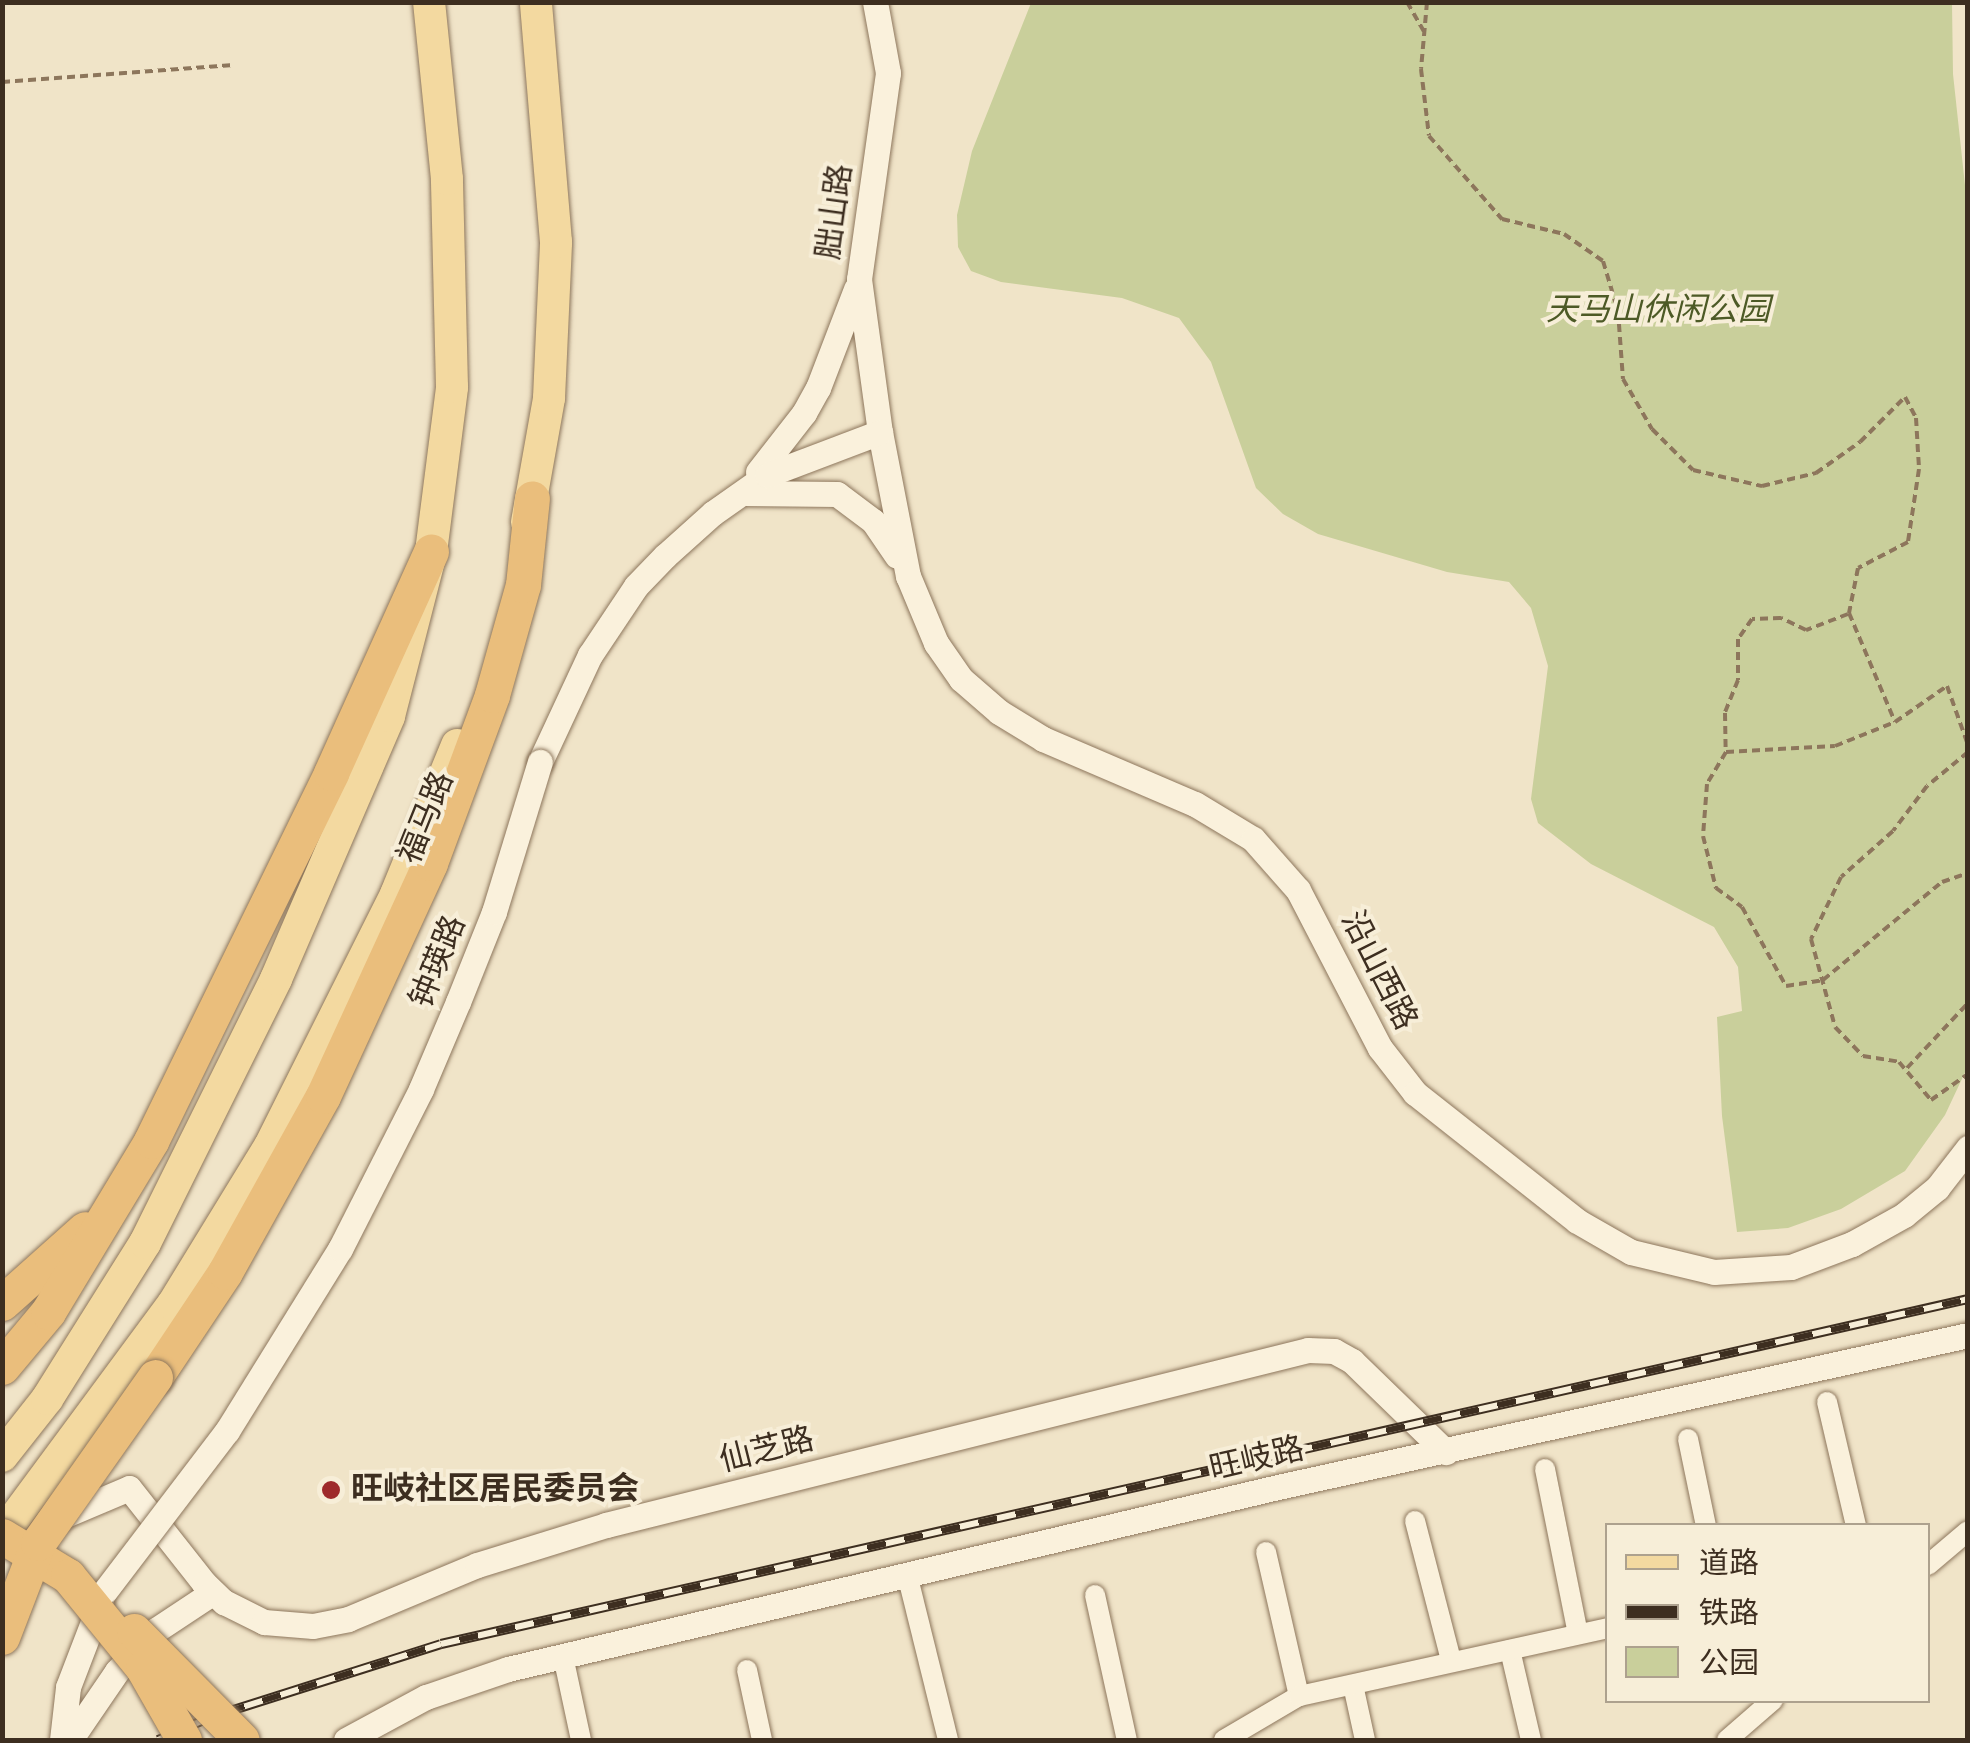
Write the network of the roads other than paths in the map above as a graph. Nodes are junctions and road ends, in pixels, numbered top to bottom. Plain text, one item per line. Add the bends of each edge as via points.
1 (429, 2) edge
2 (536, 2) edge
3 (875, 2) edge
4 (860, 279) junction
5 (880, 432) junction
6 (739, 493) junction
7 (532, 498) junction
8 (431, 552) junction
9 (908, 576) junction
10 (151, 1142) junction
11 (1968, 1148) edge
12 (2, 1303) edge
13 (1968, 1334) edge
14 (2, 1367) edge
15 (1827, 1402) dead end
16 (1688, 1439) dead end
17 (1446, 1452) junction
18 (2, 1456) edge
19 (1546, 1469) dead end
20 (1415, 1520) dead end
21 (1705, 1523) edge
22 (1855, 1523) edge
23 (1968, 1531) edge
24 (2, 1538) edge
25 (1266, 1552) dead end
26 (1930, 1563) edge
27 (68, 1576) junction
28 (908, 1578) junction
29 (212, 1592) junction
30 (1095, 1595) dead end
31 (1605, 1629) edge
32 (1578, 1634) junction
33 (2, 1637) edge
34 (1510, 1650) junction
35 (563, 1656) junction
36 (1450, 1660) junction
37 (747, 1670) dead end
38 (1352, 1685) junction
39 (1300, 1696) junction
40 (1770, 1703) edge
41 (66, 1740) edge
42 (184, 1740) edge
43 (242, 1740) edge
44 (346, 1740) edge
45 (580, 1740) edge
46 (762, 1740) edge
47 (948, 1740) edge
48 (1127, 1740) edge
49 (1224, 1740) edge
50 (1365, 1740) edge
51 (1531, 1740) edge
52 (1727, 1740) edge

1 - 8 main road via 447,180 452,387
2 - 7 main road, 福马路 via 556,242 550,398
3 - 4 street, 胐山路 via 888,73
4 - 5 street, 胐山路
4 - 6 street via 804,413
5 - 6 street, 钟瑛路 via 792,462
5 - 9 street, 沿山西路
6 - 9 street via 836,494 873,521
6 - 41 street, 钟瑛路, bridge via 665,556 590,654 540,762 494,912 421,1089 281,1348 105,1591 68,1687
7 - 24 main road, 福马路 via 490,662 396,894 270,1146 173,1304
7 - 33 highway, bridge via 523,585 492,694 430,863 323,1096 226,1272 38,1544
8 - 10 highway
8 - 18 main road via 390,716 276,978 145,1243 47,1399
9 - 11 street, 沿山西路 via 936,643 984,701 1053,744 1217,815 1266,852 1298,890 1380,1048 1406,1082 1468,1138 1601,1236 1647,1258 1696,1270 1791,1267 1904,1215 1937,1188
10 - 12 highway via 110,1204
10 - 14 highway via 48,1312
13 - 17 street, 旺岐路
15 - 22 street
16 - 21 street
17 - 28 street, 旺岐路
17 - 29 street, 仙芝路 via 1352,1360 1334,1350 1308,1350 606,1525 477,1565 331,1624 264,1622
19 - 32 street
20 - 36 street
23 - 26 street
24 - 27 highway, bridge
24 - 29 street, 仙芝路 via 129,1488
25 - 39 street
27 - 42 highway, bridge via 143,1668
27 - 43 highway, bridge via 166,1660
28 - 35 street, 旺岐路
28 - 47 street
29 - 41 street via 156,1630
30 - 48 street
31 - 32 street
32 - 34 street
34 - 36 street
34 - 51 street
35 - 44 street, 旺岐路 via 426,1697
35 - 45 street
36 - 38 street
37 - 46 street
38 - 39 street
38 - 50 street
39 - 49 street
40 - 52 street

